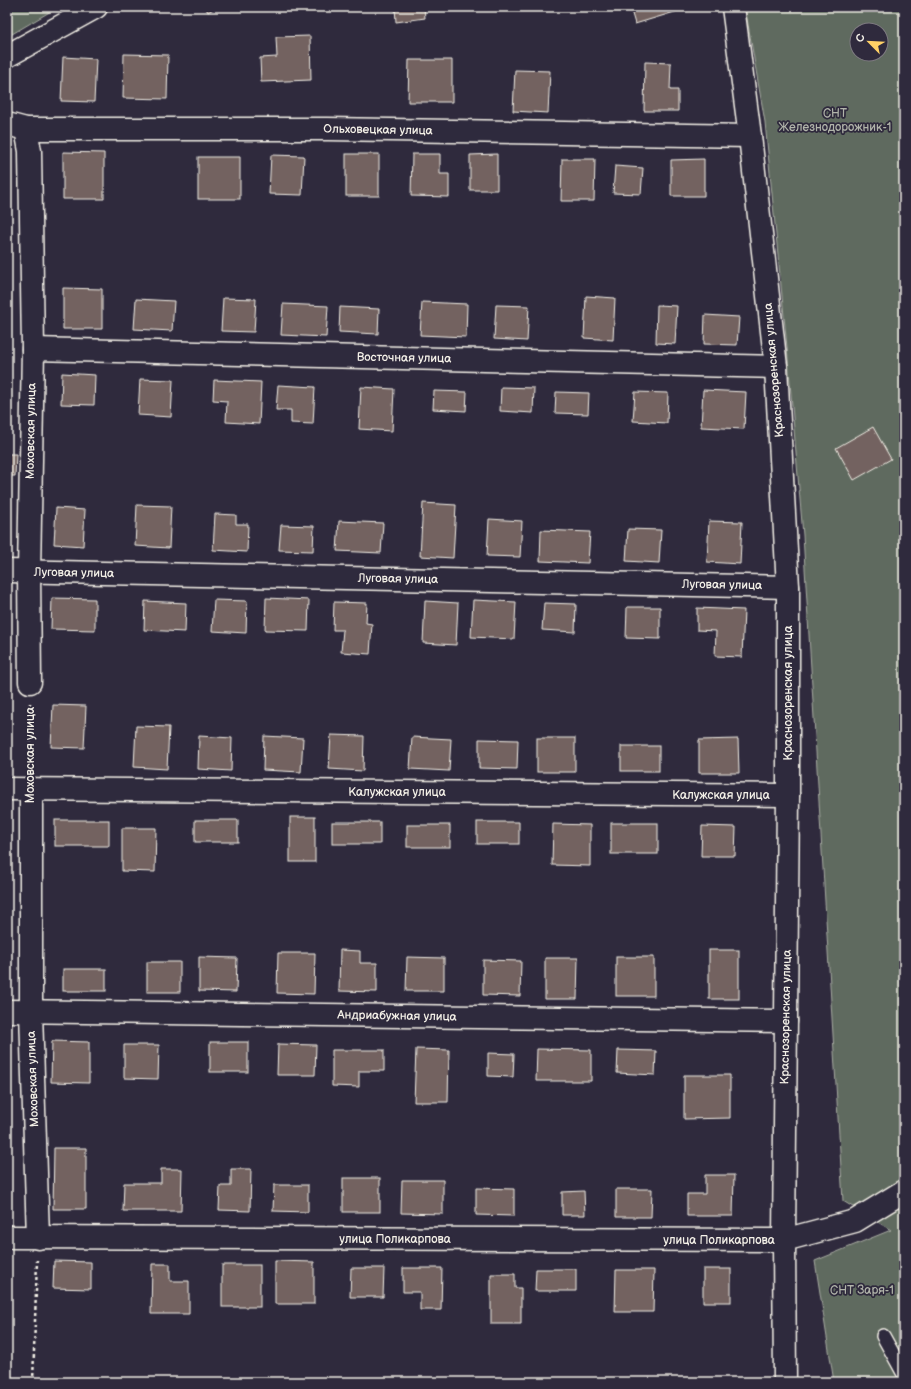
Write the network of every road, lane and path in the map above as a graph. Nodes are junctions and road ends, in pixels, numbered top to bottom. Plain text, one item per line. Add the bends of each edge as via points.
1 (96, 7) edge
2 (733, 7) edge
3 (7, 56) edge
4 (17, 126) edge
5 (750, 136) junction
6 (33, 349) junction
7 (776, 367) junction
8 (7, 571) edge
9 (29, 572) junction
10 (788, 587) junction
11 (30, 682) joint
12 (7, 789) edge
13 (31, 790) junction
14 (788, 795) junction
15 (7, 1012) edge
16 (32, 1012) junction
17 (786, 1021) junction
18 (904, 1191) edge
19 (7, 1237) edge
20 (38, 1238) junction
21 (784, 1240) junction
22 (882, 1336) dead end
23 (904, 1374) edge
24 (33, 1382) edge
25 (786, 1382) edge

1 - 3 street
2 - 5 street, Краснозоренская улица
4 - 5 street, Ольховецкая улица
4 - 6 street, Моховская улица via 30,151
5 - 7 street, Краснозоренская улица
6 - 7 street, Восточная улица
6 - 9 street, Моховская улица
7 - 10 street, Краснозоренская улица
8 - 9 street, Луговая улица
9 - 10 street, Луговая улица
9 - 11 street, Моховская улица
10 - 14 street, Краснозоренская улица
11 - 13 path, Моховская улица
12 - 13 street, Калужская улица
13 - 14 street, Калужская улица
13 - 16 street, Моховская улица
14 - 17 street, Краснозоренская улица
15 - 16 street, Андриабужная улица
16 - 17 street, Андриабужная улица
16 - 20 street, Моховская улица
17 - 21 street, Краснозоренская улица
18 - 21 street, улица Поликарпова via 855,1221
19 - 20 street, улица Поликарпова
20 - 21 street, улица Поликарпова
20 - 24 path
21 - 25 street, Краснозоренская улица
22 - 23 lane

